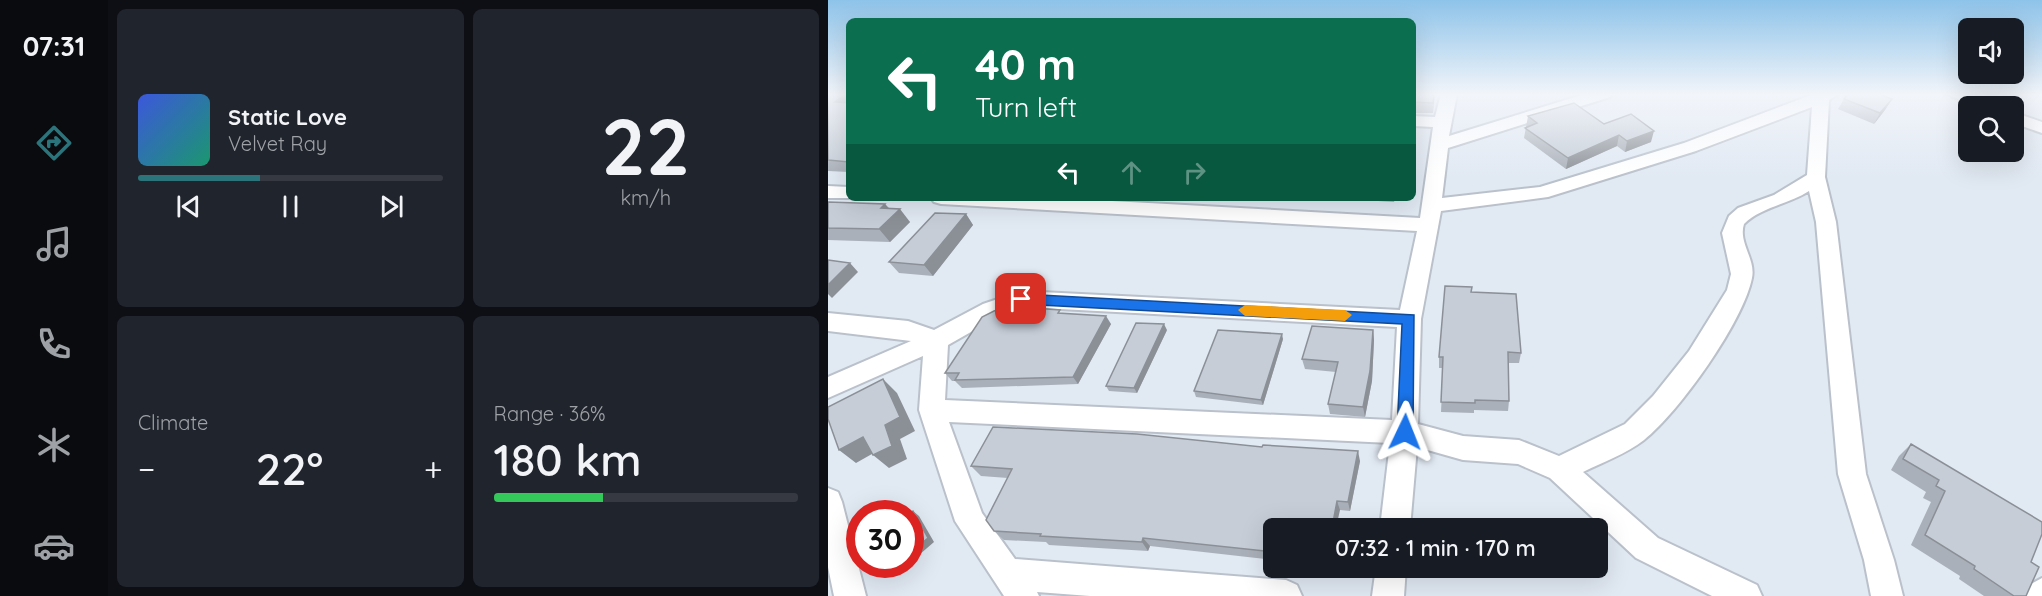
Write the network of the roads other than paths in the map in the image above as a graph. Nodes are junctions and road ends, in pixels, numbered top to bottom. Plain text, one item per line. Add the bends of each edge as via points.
1 (1437, 122) edge
2 (1442, 122) joint
3 (1509, 122) edge
4 (1757, 122) edge
5 (1823, 122) edge
6 (1440, 145) junction
7 (1816, 177) junction
8 (828, 192) edge
9 (846, 193) edge
10 (1026, 201) edge
11 (1429, 215) junction
12 (1409, 319) junction
13 (828, 322) edge
14 (936, 340) junction
15 (828, 388) edge
16 (932, 410) junction
17 (1405, 432) junction
18 (1560, 469) junction
19 (828, 502) edge
20 (1396, 518) edge
21 (1390, 578) edge
22 (1015, 585) edge
23 (841, 587) edge
24 (1286, 596) edge
25 (1388, 596) edge
26 (1746, 596) edge
27 (1887, 596) edge

1 - 2 street
2 - 6 street
3 - 6 street
4 - 11 street via 1542,193
5 - 7 street
6 - 11 street
7 - 18 street via 1736,221 1735,249 1742,275 1724,320 1687,374 1634,431
7 - 27 street via 1826,222 1852,474
8 - 9 street
10 - 11 street
11 - 12 street
12 - 14 street via 1021,299
12 - 17 street
13 - 14 street via 908,330
14 - 15 street
14 - 16 street
16 - 17 street
16 - 22 street via 970,521
17 - 18 street via 1463,448 1519,452
17 - 20 street
18 - 26 street via 1647,548
19 - 23 street
21 - 25 street
22 - 24 street

